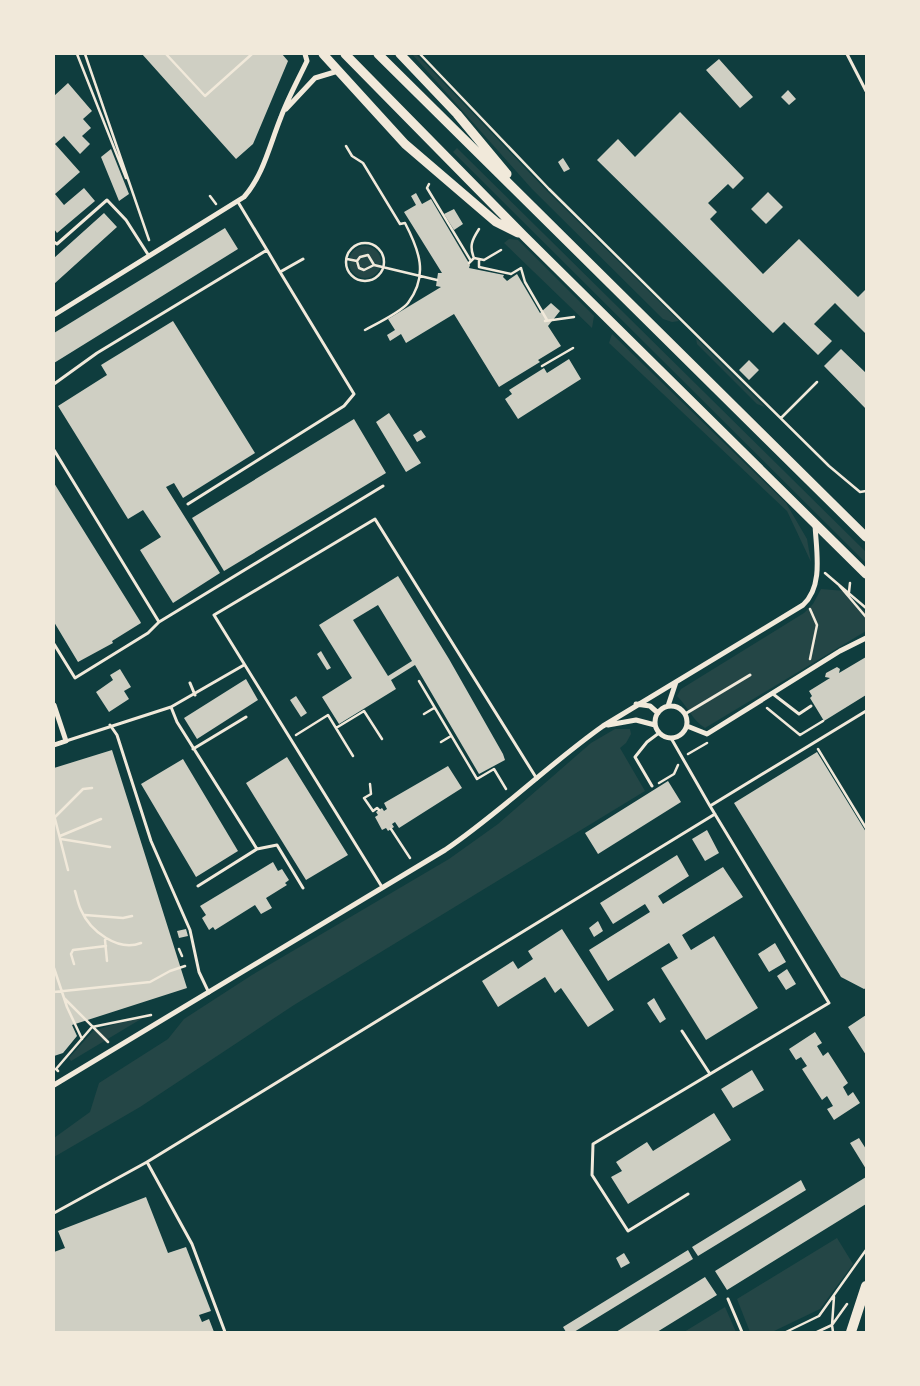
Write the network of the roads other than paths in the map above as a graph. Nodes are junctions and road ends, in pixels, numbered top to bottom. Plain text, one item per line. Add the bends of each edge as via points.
1 (305, 54) edge
2 (323, 54) edge
3 (345, 54) edge
4 (378, 54) edge
5 (400, 54) edge
6 (847, 54) edge
7 (339, 71) junction
8 (866, 91) edge
9 (281, 115) junction
10 (238, 202) junction
11 (537, 211) junction
12 (524, 236) junction
13 (54, 242) edge
14 (267, 250) junction
15 (150, 256) junction
16 (303, 259) dead end
17 (280, 272) junction
18 (54, 315) edge
19 (54, 384) edge
20 (54, 450) edge
21 (383, 486) dead end
22 (188, 504) dead end
23 (814, 522) junction
24 (866, 537) edge
25 (866, 574) edge
26 (159, 622) junction
27 (866, 638) edge
28 (54, 644) edge
29 (244, 665) junction
30 (750, 674) dead end
31 (676, 682) junction
32 (190, 683) dead end
33 (772, 693) junction
34 (195, 695) junction
35 (636, 704) junction
36 (54, 705) edge
37 (668, 706) junction
38 (811, 706) dead end
39 (171, 707) junction
40 (866, 711) edge
41 (658, 713) junction
42 (685, 714) junction
43 (246, 717) dead end
44 (655, 725) junction
45 (110, 726) junction
46 (602, 726) junction
47 (687, 726) junction
48 (659, 733) junction
49 (671, 738) junction
50 (66, 741) junction
51 (54, 745) edge
52 (193, 750) junction
53 (537, 779) junction
54 (652, 786) road end
55 (710, 806) junction
56 (715, 814) junction
57 (257, 849) junction
58 (198, 886) dead end
59 (304, 888) dead end
60 (382, 888) junction
61 (209, 993) junction
62 (682, 1031) dead end
63 (710, 1074) junction
64 (54, 1085) edge
65 (147, 1162) junction
66 (688, 1194) dead end
67 (54, 1213) edge
68 (866, 1286) edge
69 (728, 1300) dead end
70 (225, 1332) edge
71 (742, 1332) edge
72 (851, 1332) edge

1 - 9 street via 306,61
2 - 7 main road
3 - 12 main road
4 - 11 main road
5 - 11 main road via 457,114
6 - 8 lane
7 - 9 street via 315,78
7 - 12 main road via 405,144 496,222
9 - 10 street via 252,188
10 - 14 lane
10 - 15 street
11 - 24 main road
12 - 23 main road
13 - 15 lane via 57,244 107,200 126,220
14 - 17 lane
14 - 19 lane via 97,353
15 - 18 street
16 - 17 lane
17 - 22 lane via 354,394 344,406
20 - 26 lane
21 - 26 lane
23 - 25 main road
23 - 31 street via 816,572 813,591 806,602
26 - 28 lane via 148,633 75,678
27 - 33 street
29 - 34 lane
29 - 53 lane via 214,615 374,519
29 - 60 lane
30 - 42 lane
31 - 35 street
31 - 37 street
32 - 34 lane
33 - 38 lane via 799,714
33 - 47 street via 707,734
34 - 39 lane
35 - 41 street via 650,706
35 - 46 street
36 - 50 street
37 - 41 street
37 - 42 street via 678,707
39 - 45 lane
39 - 52 lane
40 - 55 lane
41 - 44 street
42 - 47 street
43 - 52 lane
44 - 46 street via 628,720
44 - 48 street
45 - 50 lane
45 - 61 lane via 116,735 151,841 190,930 200,972
46 - 53 street via 572,747
47 - 49 street via 680,736
48 - 49 street
48 - 54 lane via 646,742 635,757
49 - 55 lane
50 - 51 street
52 - 57 lane
53 - 60 street via 472,832
55 - 56 lane
56 - 63 lane via 829,1003
56 - 65 lane
57 - 58 lane
57 - 59 lane via 277,845
60 - 61 street
61 - 64 street
62 - 63 lane
63 - 66 lane via 593,1144 592,1175 628,1231
65 - 67 lane
65 - 70 lane via 192,1244
68 - 72 highway
69 - 71 lane

